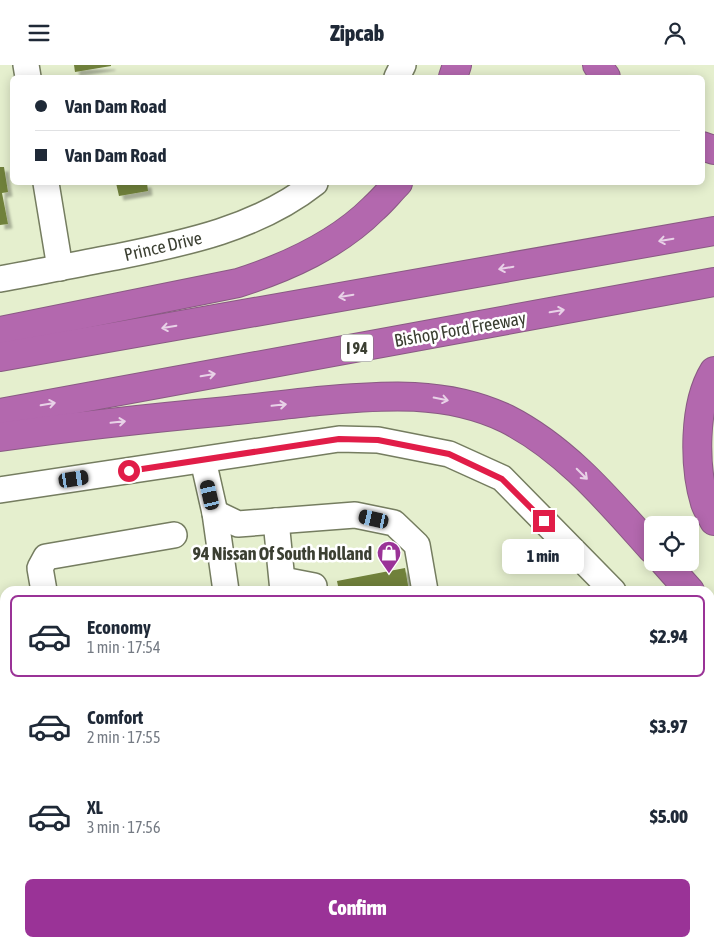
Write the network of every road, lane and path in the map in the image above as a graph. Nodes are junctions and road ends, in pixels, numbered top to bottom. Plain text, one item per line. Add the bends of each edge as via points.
1 (46, 185) edge
2 (312, 185) edge
3 (396, 185) edge
4 (714, 231) edge
5 (60, 268) junction
6 (0, 279) edge
7 (714, 282) edge
8 (0, 331) edge
9 (0, 357) edge
10 (714, 371) edge
11 (0, 413) edge
12 (0, 437) edge
13 (202, 460) junction
14 (0, 490) edge
15 (214, 513) junction
16 (276, 521) junction
17 (714, 521) edge
18 (174, 535) dead end
19 (644, 540) edge
20 (672, 571) edge
21 (43, 586) edge
22 (225, 586) edge
23 (283, 586) edge
24 (314, 586) dead end
25 (424, 586) edge
26 (608, 586) edge
27 (686, 586) edge

1 - 5 street
2 - 5 street, Prince Drive via 246,223 202,238
3 - 8 highway via 348,230 307,256 271,273 238,283
4 -> 9 highway
5 - 6 street, Prince Drive
11 -> 7 highway, Bishop Ford Freeway / I 94
10 - 17 highway via 699,415 698,460 706,504
12 -> 19 highway via 76,426 351,398 400,395 435,398 474,406 507,419 540,439 570,462
13 - 14 street
13 - 15 street
13 - 26 street via 339,439 378,440 449,454 502,479
15 - 16 street via 238,524
15 - 22 street
16 - 23 street
16 - 25 street via 355,515 394,523 417,545
18 - 21 street via 46,557 40,568
20 - 27 highway
23 - 24 street

